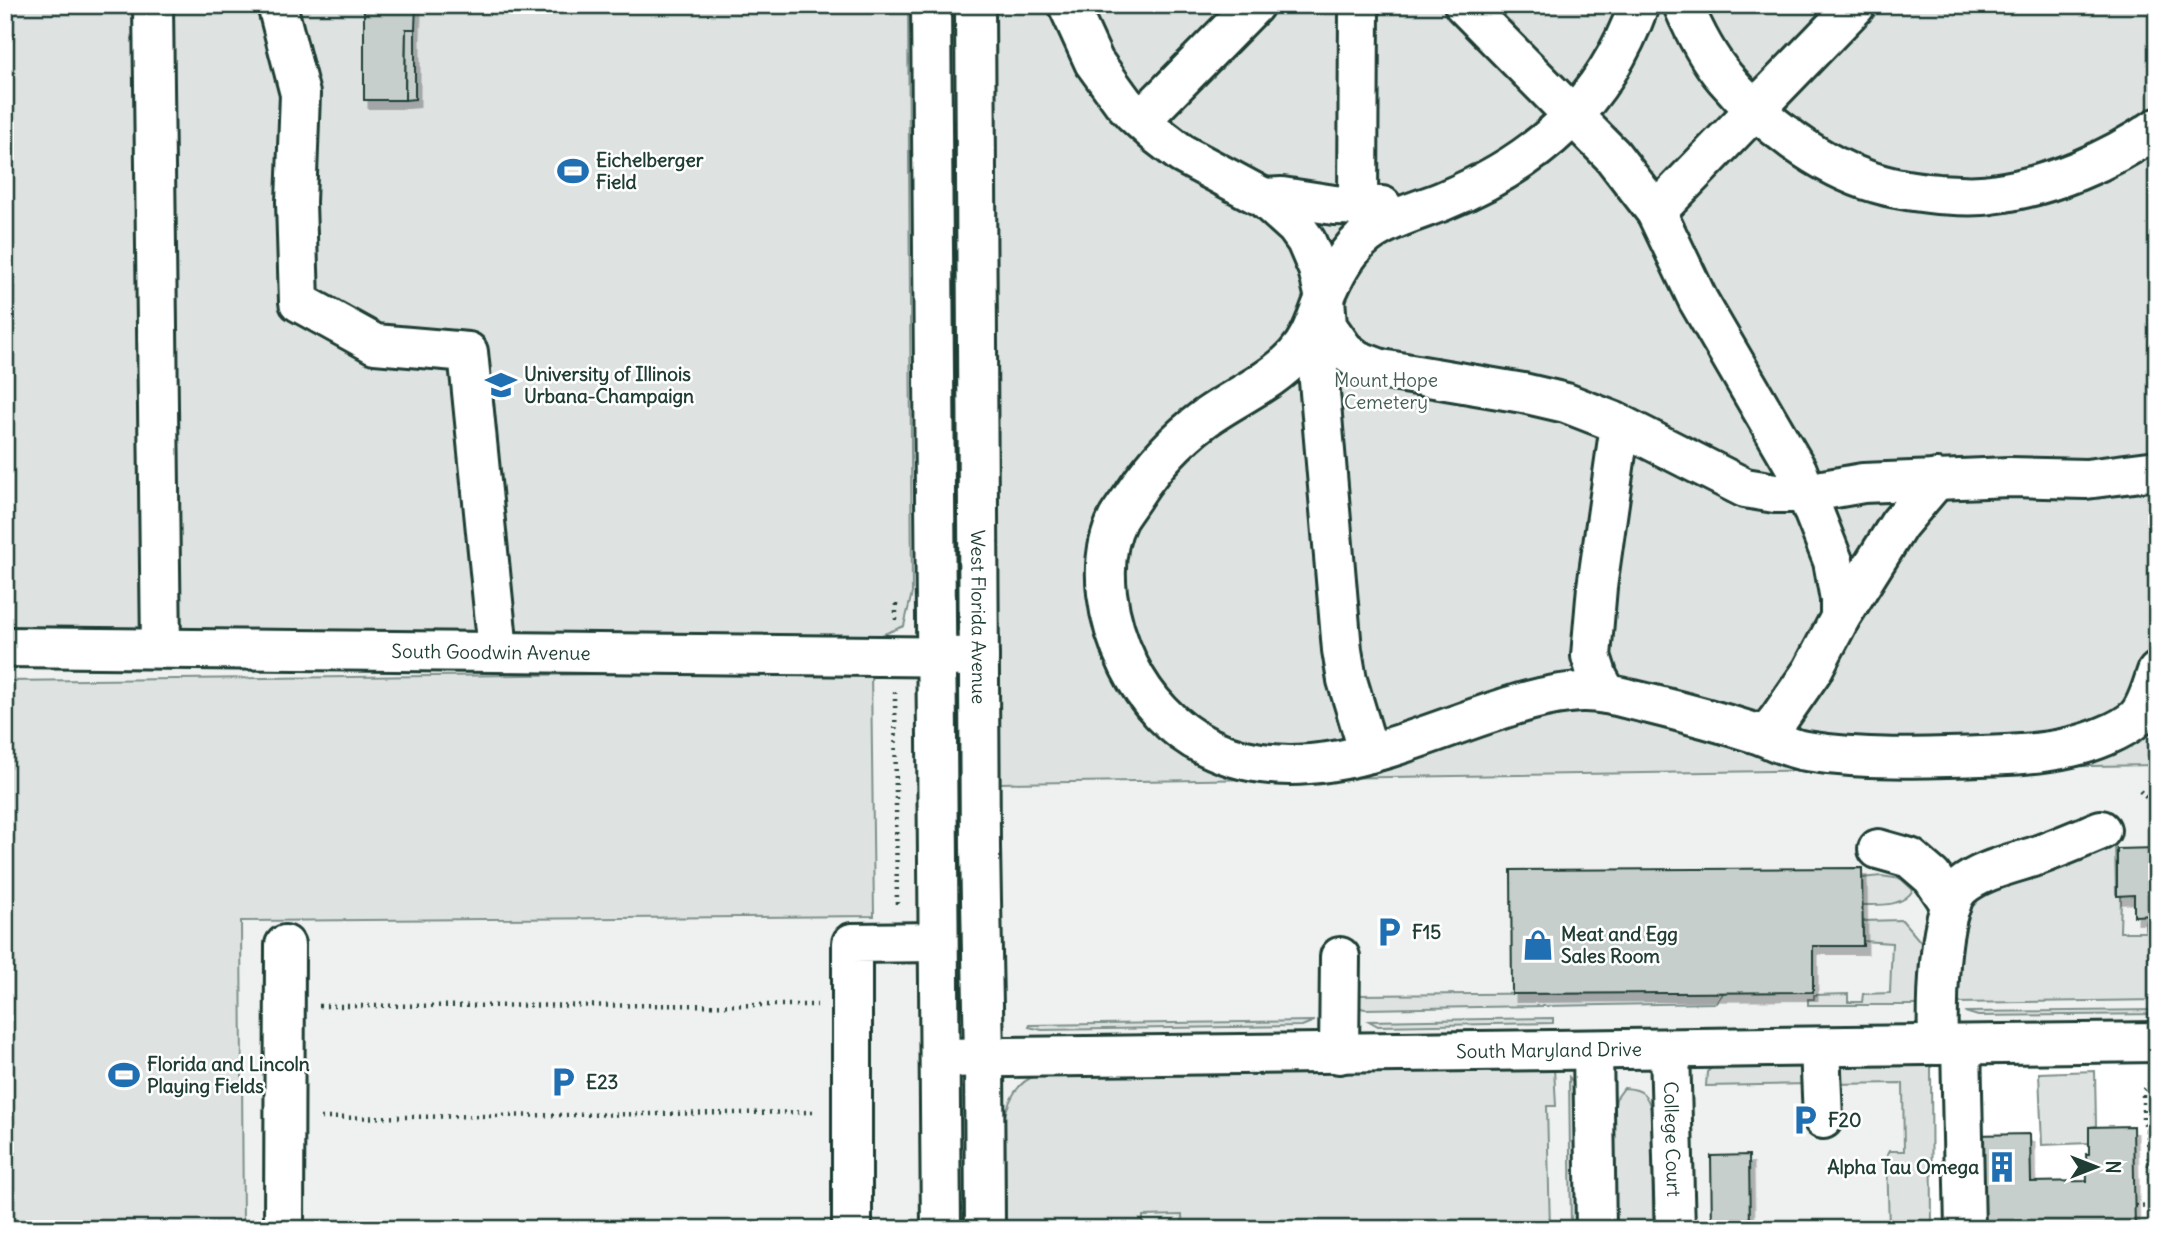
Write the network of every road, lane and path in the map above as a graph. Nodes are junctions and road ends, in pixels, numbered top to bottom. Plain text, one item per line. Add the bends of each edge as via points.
1 (153, 5) edge
2 (277, 5) edge
3 (931, 5) edge
4 (975, 5) edge
5 (1068, 5) edge
6 (1254, 5) edge
7 (1360, 5) edge
8 (1464, 5) edge
9 (1639, 5) edge
10 (1683, 5) edge
11 (1856, 5) edge
12 (1755, 110) junction
13 (1574, 117) junction
14 (1141, 120) junction
15 (2157, 128) edge
16 (1264, 198) junction
17 (1359, 205) junction
18 (1656, 212) junction
19 (1402, 215) junction
20 (1325, 298) junction
21 (1318, 369) junction
22 (1381, 369) junction
23 (1265, 379) junction
24 (1620, 425) junction
25 (2157, 470) edge
26 (1937, 479) junction
27 (1806, 493) junction
28 (1840, 618) junction
29 (5, 647) edge
30 (161, 649) junction
31 (498, 651) junction
32 (935, 657) junction
33 (979, 657) junction
34 (2157, 672) edge
35 (895, 693) dead end
36 (1607, 694) junction
37 (1765, 736) junction
38 (1369, 753) junction
39 (2140, 791) dead end
40 (2157, 808) edge
41 (2101, 830) dead end
42 (1878, 849) dead end
43 (897, 905) dead end
44 (1951, 905) junction
45 (938, 942) junction
46 (285, 945) dead end
47 (1340, 957) dead end
48 (827, 1005) dead end
49 (314, 1006) dead end
50 (2156, 1042) edge
51 (1949, 1045) junction
52 (1820, 1047) junction
53 (1670, 1050) junction
54 (1593, 1051) junction
55 (1339, 1054) junction
56 (940, 1058) junction
57 (985, 1058) junction
58 (827, 1112) dead end
59 (314, 1118) dead end
60 (1823, 1119) dead end
61 (2154, 1205) edge
62 (2135, 1206) dead end
63 (839, 1228) edge
64 (284, 1229) edge
65 (632, 1229) edge
66 (941, 1229) edge
67 (985, 1229) edge
68 (1596, 1229) edge
69 (1675, 1229) edge
70 (1965, 1229) edge
71 (2151, 1229) edge

1 - 30 street
2 - 31 street via 300,94 299,302 375,344 468,352
3 - 32 street
4 - 33 street, West Florida Avenue
5 - 14 street via 1094,62
6 - 14 street
7 - 17 street
8 - 13 street
9 - 13 street via 1608,71
10 - 12 street via 1696,36 1724,77
11 - 12 street
12 - 15 street via 1831,164 1875,183 1960,196 1991,194 2065,175 2119,152
12 - 18 street
13 - 18 street via 1612,155
13 - 19 street via 1545,144 1497,175
14 - 16 street via 1195,162
16 - 17 street
16 - 20 street via 1306,241
17 - 19 street via 1387,206
18 - 27 street via 1698,300
19 - 20 street via 1362,237
20 - 22 street via 1328,326 1344,350
20 - 23 street via 1299,353
21 - 22 street
21 - 23 street
21 - 38 street via 1342,650
22 - 24 street via 1566,403
23 - 38 street via 1175,442 1118,519 1109,544 1106,583 1113,627 1145,692 1169,720 1197,742 1229,757 1270,765 1317,765
24 - 27 street via 1745,488
24 - 36 street via 1591,656
25 - 26 street via 2086,479
26 - 27 street via 1863,483
26 - 28 street via 1899,524
27 - 28 street via 1833,561
28 - 37 street via 1812,671
29 - 30 street, South Goodwin Avenue
30 - 31 street, South Goodwin Avenue
31 - 32 street, South Goodwin Avenue
32 - 33 street, South Goodwin Avenue
32 - 45 street
33 - 57 street, West Florida Avenue
34 - 37 street via 2135,719 2105,736 2029,754 1849,755 1801,751
35 - 43 path
36 - 37 street
36 - 38 street via 1580,692 1531,700
39 - 40 path
41 - 44 street via 1981,875 1960,888
42 - 44 street via 1910,858 1932,877
44 - 51 street via 1943,937 1937,1010
45 - 56 street
45 - 63 street via 852,943
46 - 64 street
47 - 55 street
48 - 49 path
50 - 51 street, South Maryland Drive
50 - 61 path via 2155,1078 2143,1091
51 - 52 street, South Maryland Drive
51 - 70 street
52 - 53 street, South Maryland Drive
52 - 60 street
53 - 54 street, South Maryland Drive
53 - 69 street, College Court
54 - 55 street, South Maryland Drive
54 - 68 street
55 - 57 street, South Maryland Drive
56 - 57 street, South Maryland Drive
56 - 66 street
57 - 67 street, West Florida Avenue
58 - 59 path
61 - 62 path
61 - 71 path
63 - 65 path

